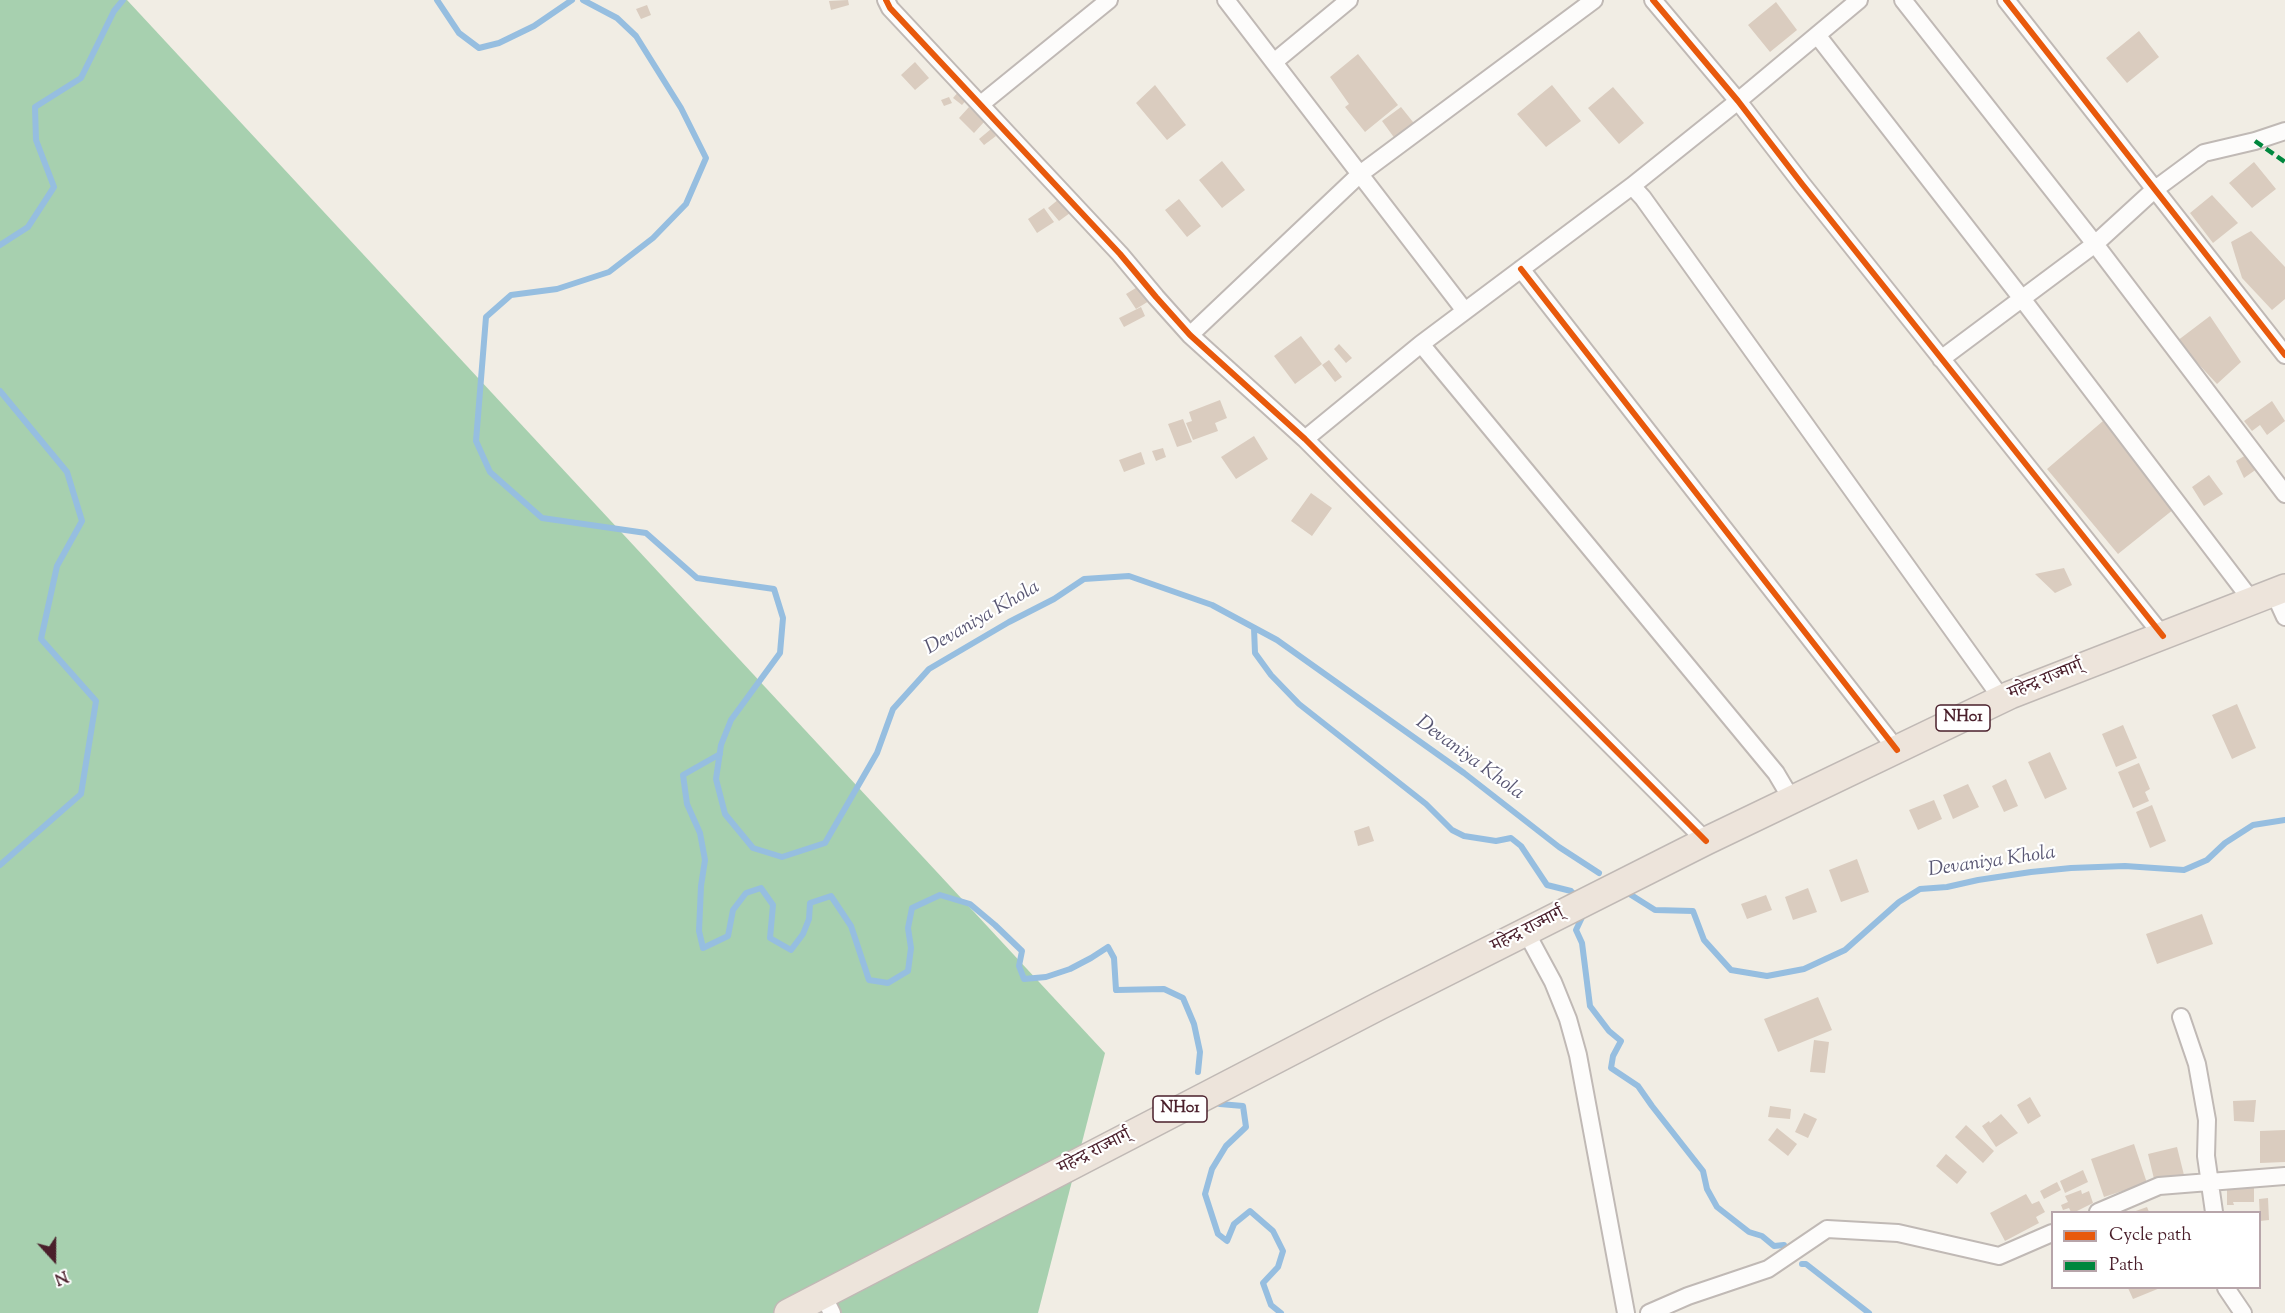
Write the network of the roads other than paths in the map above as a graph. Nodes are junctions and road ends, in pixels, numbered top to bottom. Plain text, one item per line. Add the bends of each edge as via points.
1 (886, 0) edge
2 (1109, 0) edge
3 (1226, 0) edge
4 (1350, 0) edge
5 (1594, 0) edge
6 (1653, 0) edge
7 (1859, 0) edge
8 (1903, 0) edge
9 (2006, 0) edge
10 (1817, 35) junction
11 (1274, 62) junction
12 (1738, 101) junction
13 (981, 104) junction
14 (2285, 131) edge
15 (1360, 174) junction
16 (1632, 186) junction
17 (2154, 189) junction
18 (2095, 244) junction
19 (1521, 269) junction
20 (2023, 300) junction
21 (1465, 310) junction
22 (1190, 335) junction
23 (1421, 344) junction
24 (2285, 355) edge
25 (1941, 359) junction
26 (1305, 439) junction
27 (2285, 494) edge
28 (2270, 594) edge
29 (2285, 617) edge
30 (2163, 636) junction
31 (2002, 699) junction
32 (1897, 750) junction
33 (1792, 800) junction
34 (1706, 841) junction
35 (1526, 932) junction
36 (2181, 1017) dead end
37 (2285, 1176) edge
38 (2210, 1181) junction
39 (2100, 1211) edge
40 (2214, 1211) edge
41 (2051, 1233) edge
42 (2227, 1289) edge
43 (827, 1304) edge
44 (788, 1313) edge
45 (1626, 1313) edge
46 (1649, 1313) edge
47 (2243, 1313) edge

1 - 13 street
2 - 13 street
3 - 11 street
4 - 11 street
5 - 15 street
6 - 12 street
7 - 10 street
8 - 18 street
9 - 17 street
10 - 12 street
10 - 20 street
11 - 15 street
12 - 16 street
12 - 25 street
13 - 22 street
14 - 17 street via 2204,153
15 - 21 street
15 - 22 street
16 - 19 street
16 - 31 street
17 - 18 street
17 - 24 street
18 - 20 street
18 - 27 street
19 - 21 street
19 - 32 street
20 - 25 street
20 - 28 street
21 - 23 street
22 - 26 street
23 - 26 street
23 - 33 street via 1776,773
25 - 30 street
26 - 34 street
28 - 29 street
28 - 30 highway, महेन्द्र राज्मार्ग् / NH01
30 - 31 highway, महेन्द्र राज्मार्ग् / NH01
31 - 32 highway, महेन्द्र राज्मार्ग् / NH01
32 - 33 highway, महेन्द्र राज्मार्ग् / NH01
33 - 34 highway, महेन्द्र राज्मार्ग् / NH01
34 - 35 highway, महेन्द्र राज्मार्ग् / NH01
35 - 43 highway, महेन्द्र राज्मार्ग् / NH01 via 1379,1006
35 - 45 street via 1553,982 1578,1054
36 - 38 street via 2197,1064 2207,1120
37 - 38 street
38 - 39 street via 2159,1186
38 - 40 street
41 - 46 street via 1999,1256 1898,1233 1827,1229 1768,1269
42 - 47 street
43 - 44 highway, महेन्द्र राज्मार्ग् / NH01

